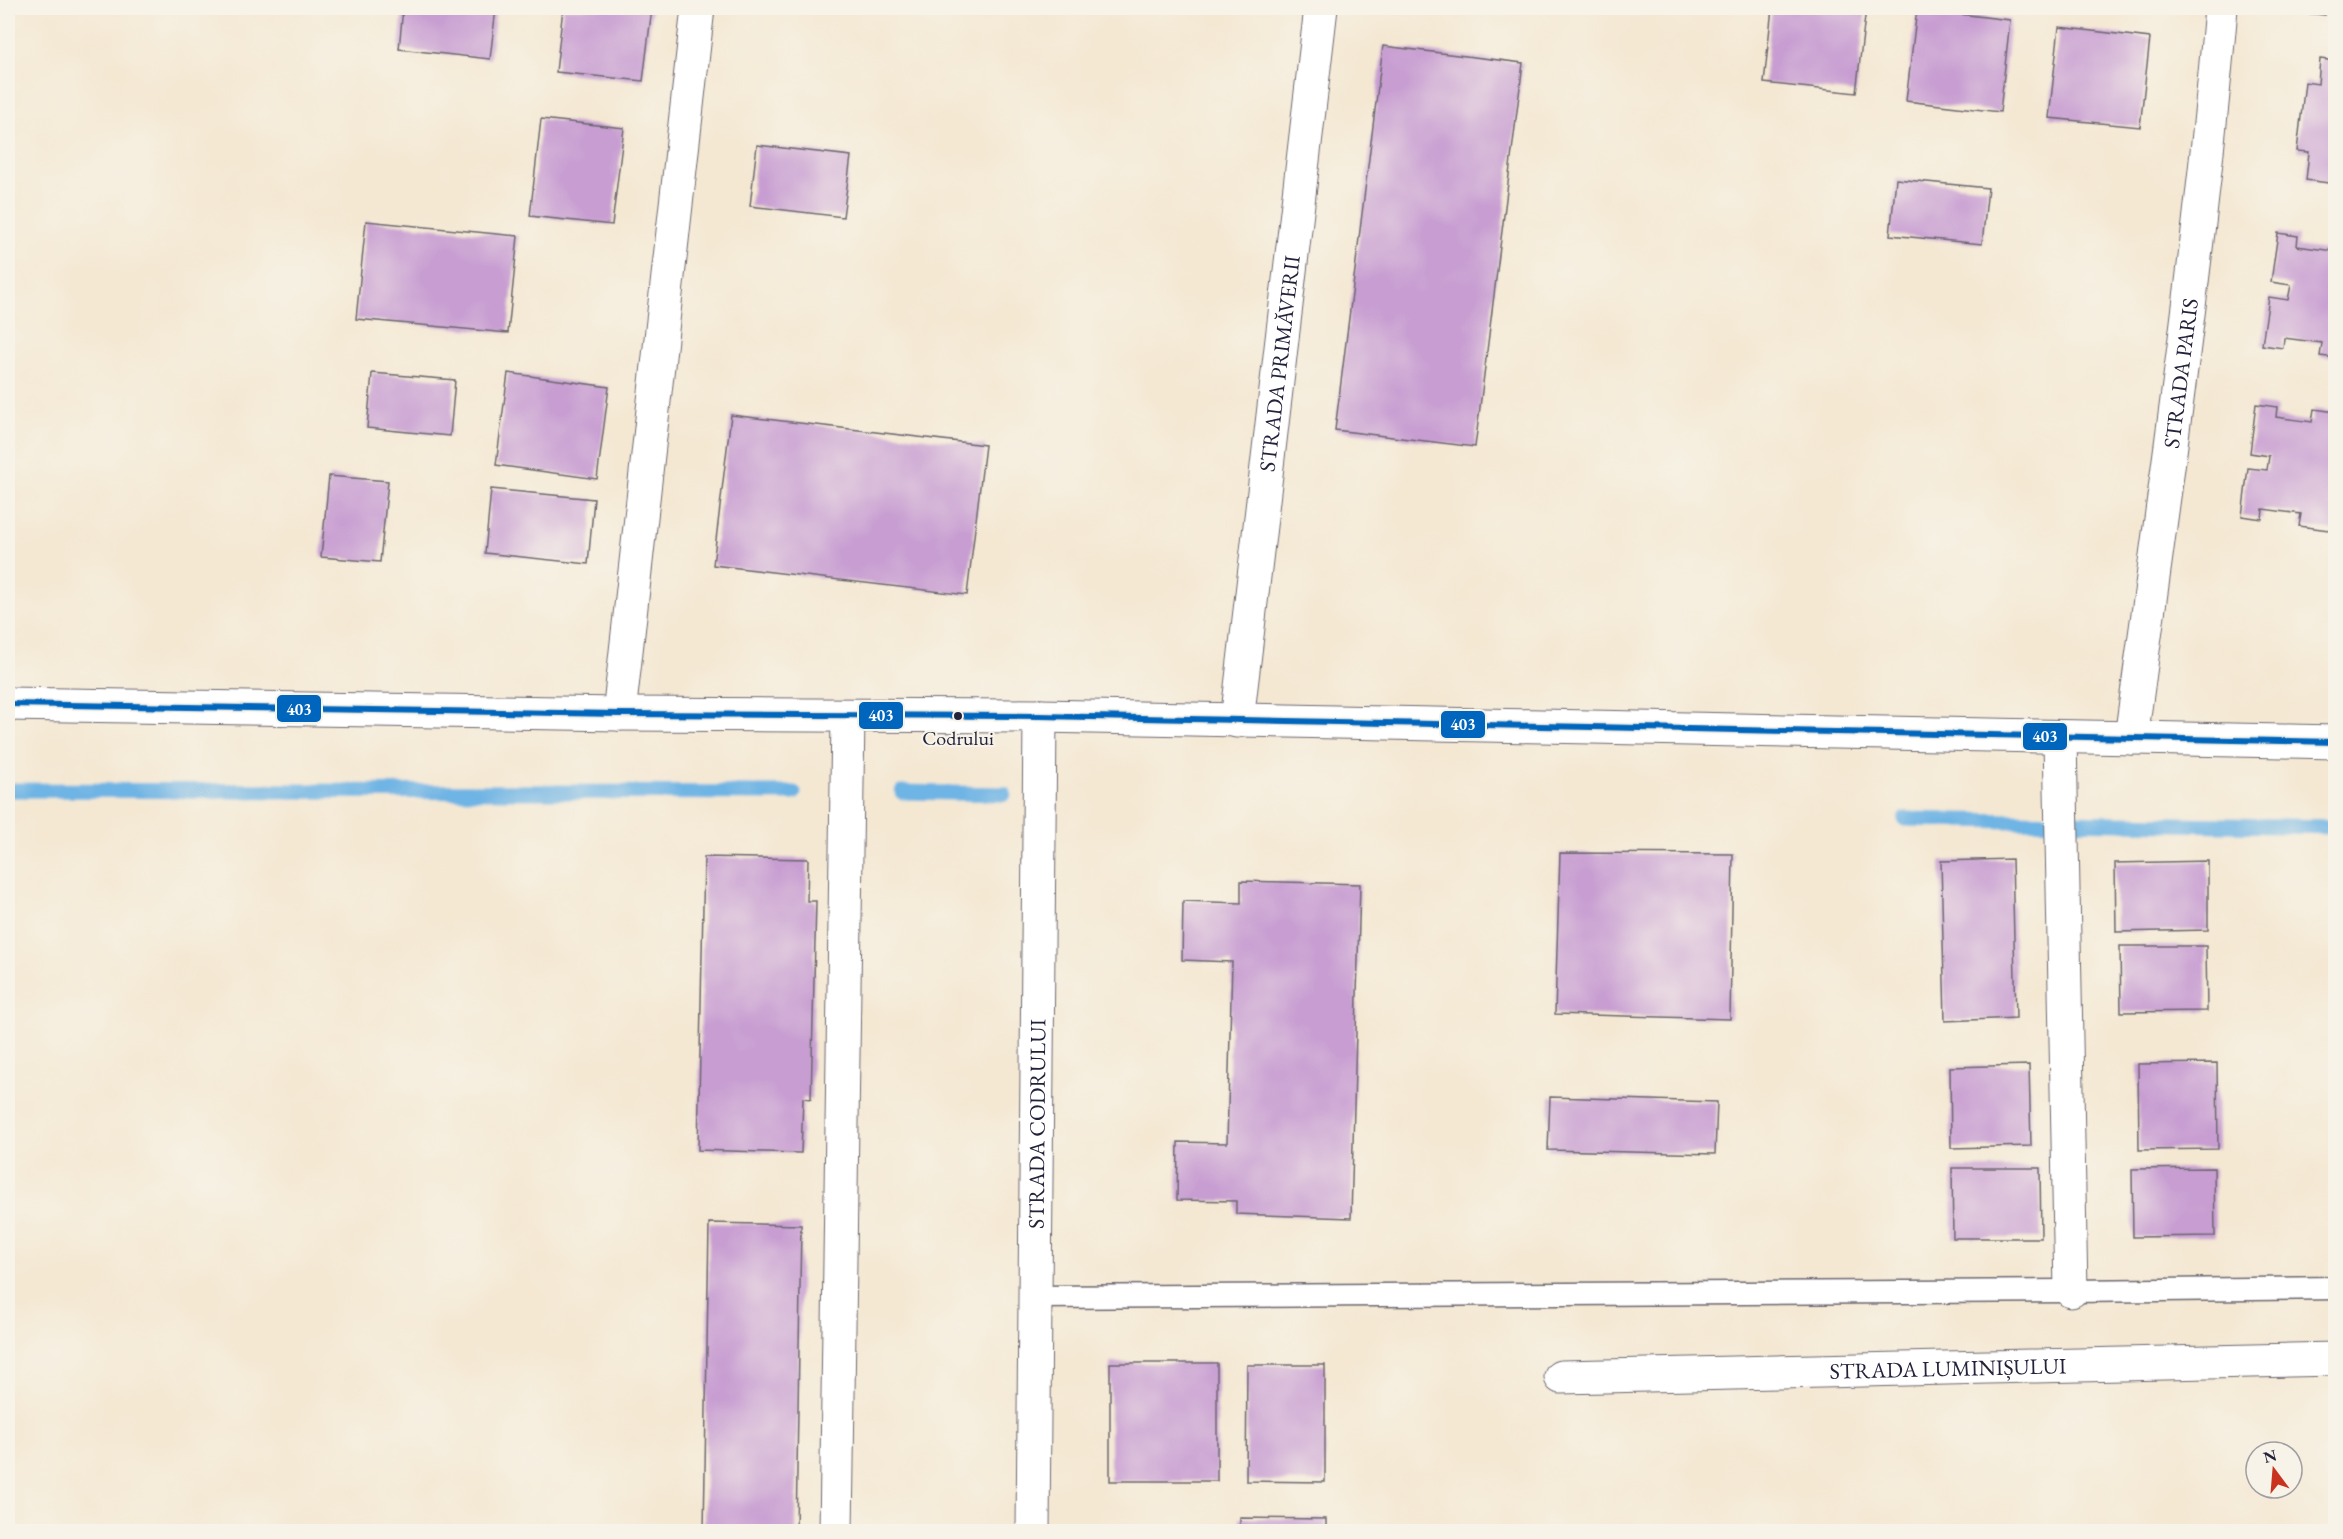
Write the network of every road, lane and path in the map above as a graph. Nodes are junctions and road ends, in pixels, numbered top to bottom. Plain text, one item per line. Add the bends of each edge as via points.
1 (698, 8) edge
2 (1321, 8) edge
3 (2221, 8) edge
4 (8, 704) edge
5 (619, 714) junction
6 (848, 716) junction
7 (1040, 716) junction
8 (1237, 721) junction
9 (2060, 738) junction
10 (2131, 738) junction
11 (2336, 742) edge
12 (2336, 1288) edge
13 (2071, 1292) junction
14 (1035, 1297) junction
15 (2336, 1359) edge
16 (1561, 1377) dead end
17 (836, 1532) edge
18 (1033, 1532) edge

1 - 5 street
2 - 8 street, STRADA PRIMĂVERII
3 - 10 street, STRADA PARIS via 2212,114
4 - 5 street
5 - 6 street
6 - 7 street
6 - 17 street
7 - 8 street
7 - 14 street, STRADA CODRULUI
8 - 9 street
9 - 10 street
9 - 13 street
10 - 11 street
12 - 13 lane
13 - 14 lane
14 - 18 street, STRADA CODRULUI
15 - 16 street, STRADA LUMINIȘULUI

